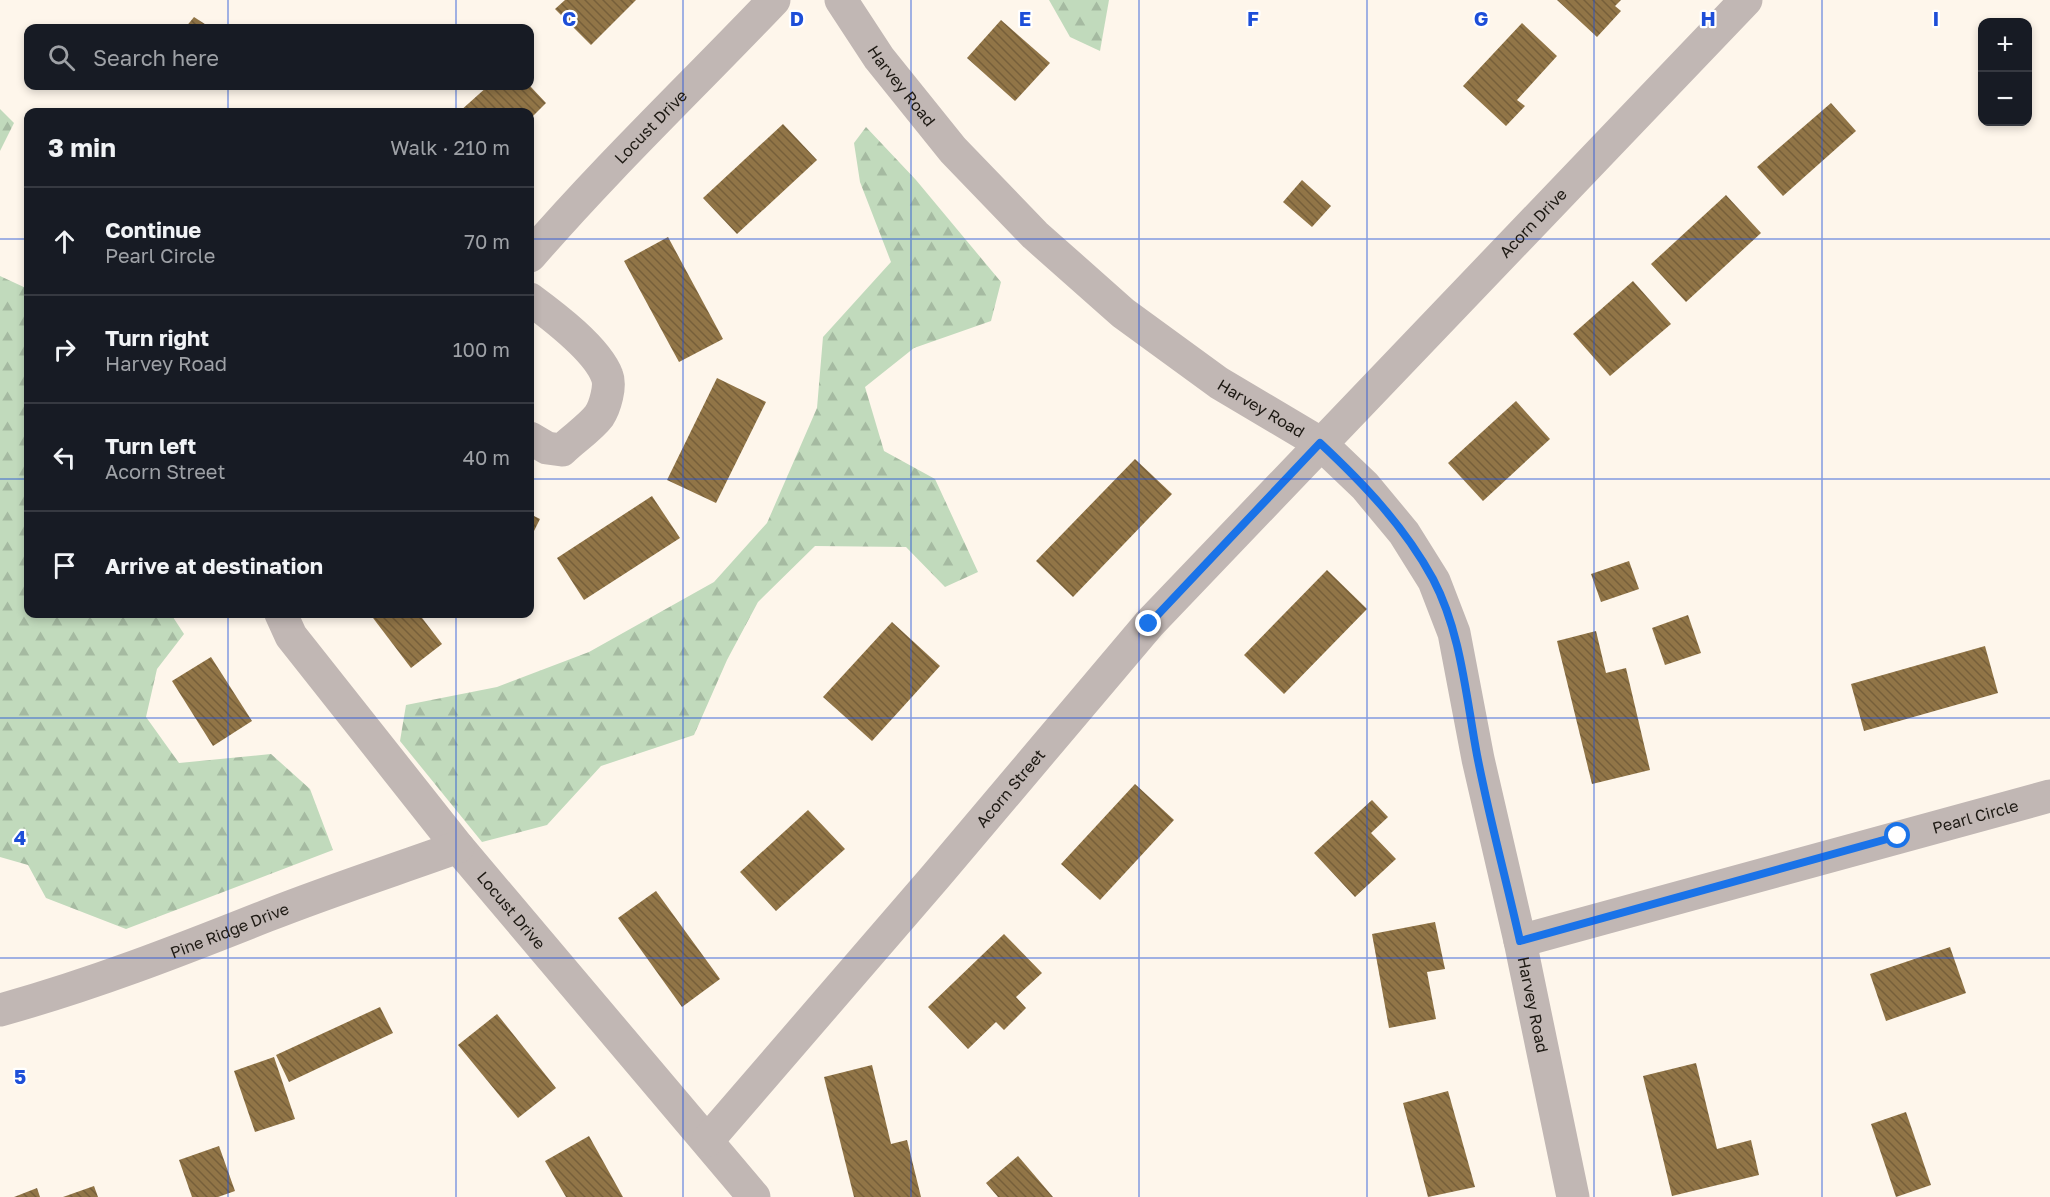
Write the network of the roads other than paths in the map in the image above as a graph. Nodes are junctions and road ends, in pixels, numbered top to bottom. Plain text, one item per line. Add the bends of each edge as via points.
1 (774, 0) edge
2 (841, 0) edge
3 (1746, 0) edge
4 (534, 251) edge
5 (534, 302) edge
6 (534, 440) edge
7 (1320, 443) junction
8 (283, 618) edge
9 (2050, 796) edge
10 (458, 847) junction
11 (1520, 941) junction
12 (0, 1010) edge
13 (708, 1140) junction
14 (754, 1197) edge
15 (1573, 1197) edge

1 - 4 street, Locust Drive via 586,191
2 - 7 street, Harvey Road via 879,58 953,150 1035,235 1143,327 1219,383
3 - 7 street, Acorn Drive
5 - 6 street via 573,335 601,364 609,379 599,416 561,450 546,448
7 - 11 street, Harvey Road via 1365,486 1404,533 1434,581 1454,633
7 - 13 street, Acorn Street via 1149,624
8 - 10 street, Locust Drive via 291,636
9 - 11 street, Pearl Circle
10 - 12 street, Pine Ridge Drive via 103,979
10 - 13 street, Locust Drive
11 - 15 street, Harvey Road
13 - 14 street, Locust Drive

